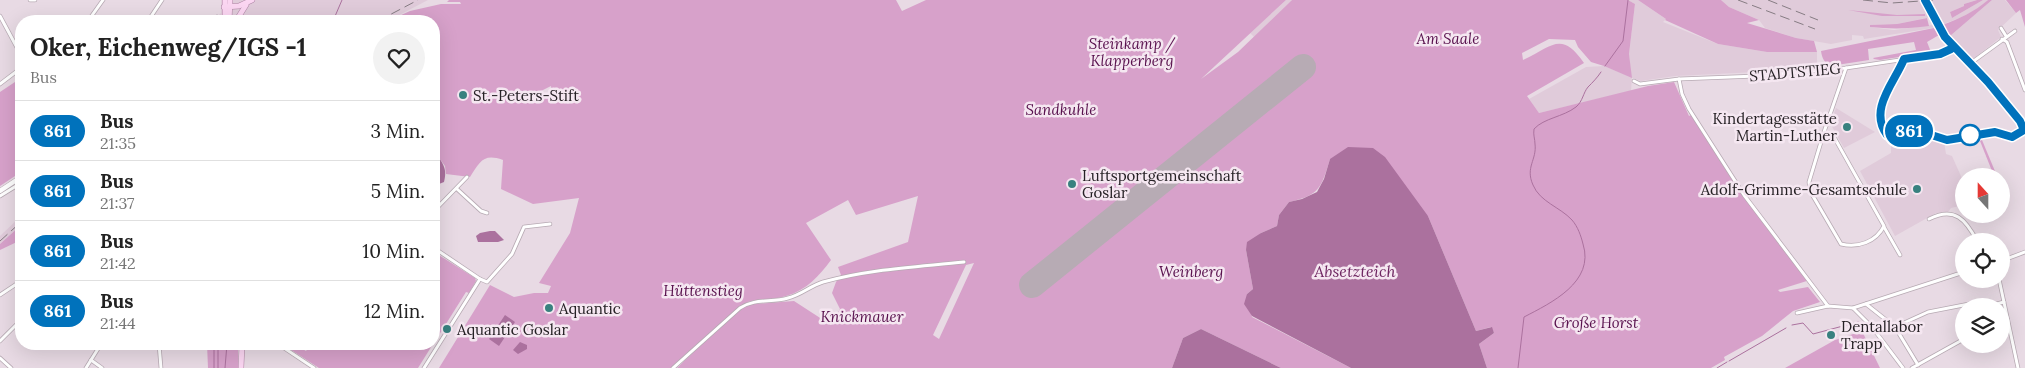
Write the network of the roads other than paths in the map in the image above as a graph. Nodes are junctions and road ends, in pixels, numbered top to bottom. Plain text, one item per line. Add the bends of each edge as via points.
1 (30, 0) edge
2 (35, 0) edge
3 (103, 0) edge
4 (162, 0) edge
5 (1925, 0) edge
6 (250, 1) edge
7 (227, 4) edge
8 (92, 15) edge
9 (152, 15) edge
10 (240, 15) edge
11 (0, 16) edge
12 (2001, 28) dead end
13 (2015, 31) dead end
14 (2006, 36) junction
15 (2002, 39) junction
16 (15, 44) edge
17 (1954, 47) junction
18 (1904, 59) junction
19 (1971, 63) junction
20 (1846, 68) junction
21 (15, 73) edge
22 (1679, 79) junction
23 (1634, 80) dead end
24 (0, 84) edge
25 (2025, 90) edge
26 (2025, 131) edge
27 (1824, 132) junction
28 (2017, 134) dead end
29 (2012, 137) dead end
30 (466, 177) dead end
31 (15, 181) edge
32 (15, 187) edge
33 (457, 189) junction
34 (0, 191) edge
35 (0, 196) edge
36 (440, 205) edge
37 (487, 213) dead end
38 (1929, 219) dead end
39 (550, 224) dead end
40 (1884, 226) junction
41 (1972, 233) edge
42 (440, 252) edge
43 (2025, 252) edge
44 (1900, 255) dead end
45 (2010, 258) edge
46 (964, 262) dead end
47 (1955, 275) edge
48 (480, 279) junction
49 (15, 285) edge
50 (0, 295) edge
51 (1865, 304) junction
52 (1828, 306) junction
53 (1955, 307) edge
54 (1853, 308) junction
55 (1797, 313) dead end
56 (15, 326) edge
57 (1894, 327) junction
58 (2010, 330) edge
59 (0, 341) edge
60 (440, 343) edge
61 (1955, 344) edge
62 (98, 350) edge
63 (160, 350) edge
64 (242, 350) edge
65 (287, 350) edge
66 (435, 350) edge
67 (0, 358) edge
68 (92, 360) junction
69 (1918, 365) junction
70 (5, 366) edge
71 (11, 368) edge
72 (86, 368) edge
73 (102, 368) edge
74 (161, 368) edge
75 (241, 368) edge
76 (314, 368) edge
77 (424, 368) edge
78 (673, 368) edge
79 (1903, 368) edge
80 (1912, 368) edge
81 (2018, 368) edge

1 - 2 street
3 - 8 street
4 - 9 street
5 - 17 main road
6 - 7 main road
6 - 10 main road
11 - 16 street
12 - 14 street
13 - 14 street
14 - 15 street
15 - 19 street
15 - 25 street via 2007,42
17 - 18 street, STADTSTIEG via 1940,54
17 - 19 main road
18 - 20 street, STADTSTIEG
18 - 29 street via 1884,99 1880,118 1887,135 1911,131 1947,140 1995,132
19 - 26 main road
20 - 22 street, STADTSTIEG
20 - 27 street
21 - 24 street
22 - 23 street, STADTSTIEG via 1640,84
22 - 52 street via 1689,109 1744,195
26 - 28 street
27 - 40 street via 1834,137
27 - 40 street via 1809,182 1810,191 1836,237 1841,244 1849,246 1873,241
30 - 33 street
31 - 34 street
32 - 35 street
33 - 36 street
33 - 37 street via 480,212
38 - 41 street via 1937,215 1958,216
39 - 48 street via 524,227 512,254 490,281
40 - 44 street
42 - 48 street
43 - 45 street
46 - 78 street via 891,269 817,284 789,298 754,301 744,305
47 - 51 street
48 - 60 street
49 - 50 street
51 - 54 street
51 - 57 street
52 - 54 street
52 - 55 street
53 - 57 street via 1928,312
54 - 79 street
56 - 59 street
57 - 69 street
58 - 81 street
61 - 69 street
62 - 68 street
63 - 74 street
64 - 75 main road
65 - 76 street
66 - 77 street
67 - 70 street
68 - 72 street
68 - 73 street
69 - 80 street
70 - 71 street

